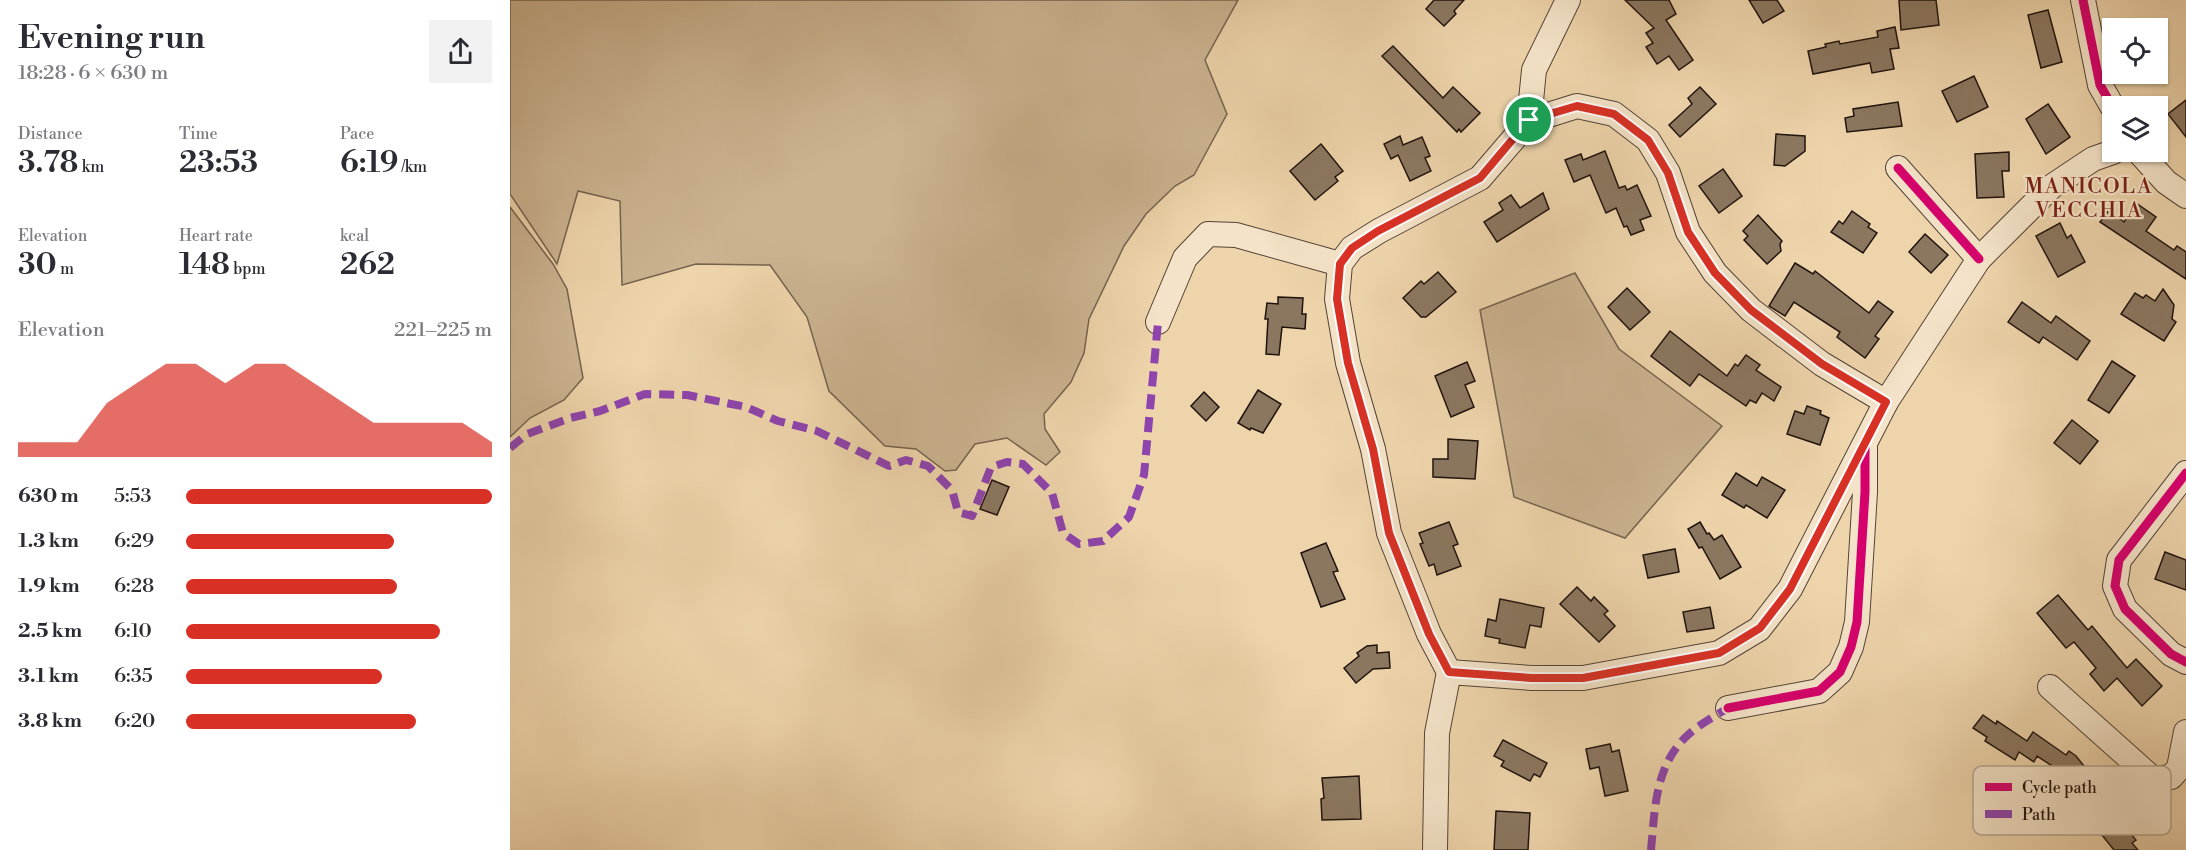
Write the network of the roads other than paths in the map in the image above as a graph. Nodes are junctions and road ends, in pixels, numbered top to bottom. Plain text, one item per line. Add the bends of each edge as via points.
1 (1568, 0) edge
2 (2083, 0) edge
3 (2106, 96) edge
4 (1529, 120) junction
5 (2102, 156) edge
6 (2148, 162) edge
7 (1898, 168) dead end
8 (2186, 196) edge
9 (1979, 258) junction
10 (1340, 264) junction
11 (1158, 322) dead end
12 (1886, 402) junction
13 (1865, 440) junction
14 (2186, 473) edge
15 (2186, 662) edge
16 (1449, 672) junction
17 (2050, 687) dead end
18 (1728, 708) dead end
19 (2186, 732) edge
20 (2138, 766) edge
21 (2171, 777) edge
22 (1435, 850) edge

1 - 4 street via 1534,70
2 - 3 street via 2100,85
4 - 10 street via 1480,178 1378,231 1352,248
4 - 12 street via 1577,106 1614,114 1648,140 1668,173 1688,232 1715,273 1751,310 1795,344
5 - 9 street via 2051,187
6 - 8 street
7 - 9 street
9 - 12 street
10 - 11 street via 1236,235 1208,234 1185,258
10 - 16 street via 1337,299 1348,363 1373,449 1389,533 1429,634
12 - 13 street
13 - 16 street via 1790,589 1760,628 1719,653 1583,678
13 - 18 street via 1857,622 1840,672 1819,691
14 - 15 street via 2120,560 2115,586 2125,609 2171,654
16 - 22 street via 1437,733
17 - 20 street
19 - 21 street via 2179,768

